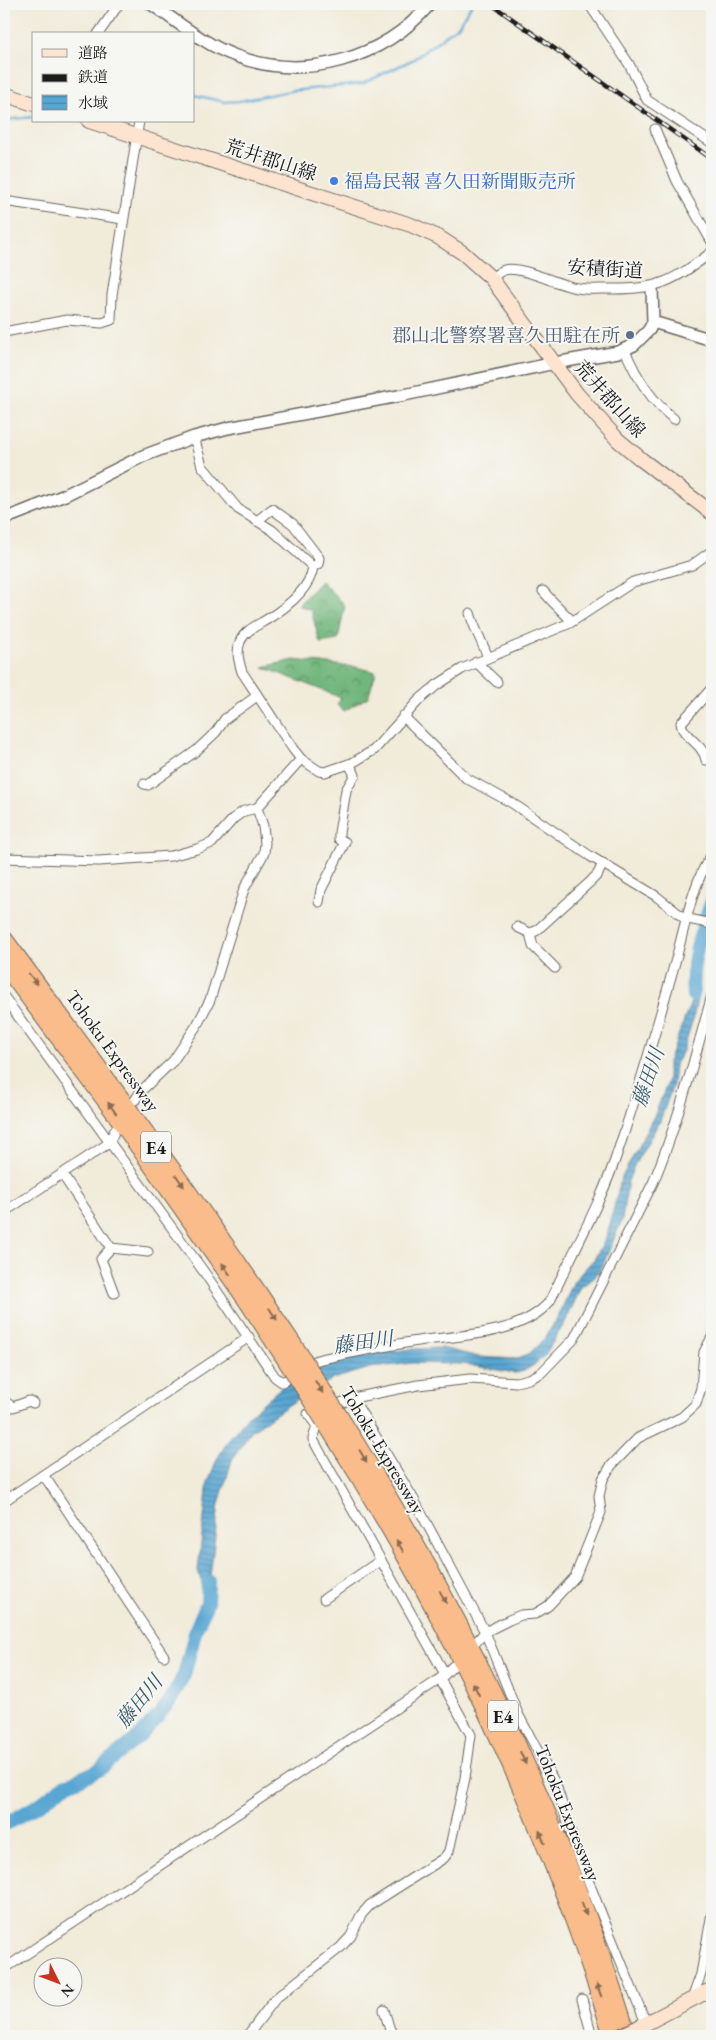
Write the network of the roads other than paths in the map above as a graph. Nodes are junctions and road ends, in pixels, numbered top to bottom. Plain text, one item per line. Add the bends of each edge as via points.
1 (119, 4) edge
2 (151, 4) edge
3 (430, 4) edge
4 (589, 4) edge
5 (99, 32) edge
6 (192, 32) edge
7 (195, 34) edge
8 (4, 94) edge
9 (32, 103) edge
10 (92, 122) edge
11 (139, 122) edge
12 (655, 130) dead end
13 (137, 136) junction
14 (712, 143) edge
15 (4, 201) edge
16 (124, 220) junction
17 (712, 242) edge
18 (712, 252) edge
19 (491, 278) junction
20 (652, 288) junction
21 (653, 322) junction
22 (4, 332) edge
23 (712, 340) edge
24 (625, 350) junction
25 (554, 363) junction
26 (674, 419) dead end
27 (194, 437) junction
28 (712, 513) edge
29 (4, 519) edge
30 (257, 521) junction
31 (712, 551) edge
32 (314, 567) junction
33 (544, 590) dead end
34 (470, 613) dead end
35 (572, 621) junction
36 (488, 657) junction
37 (476, 662) junction
38 (497, 682) dead end
39 (712, 688) edge
40 (257, 696) junction
41 (403, 716) junction
42 (302, 759) junction
43 (706, 760) dead end
44 (349, 764) junction
45 (144, 784) dead end
46 (257, 808) junction
47 (712, 855) edge
48 (4, 858) edge
49 (602, 863) junction
50 (319, 902) dead end
51 (689, 918) junction
52 (712, 924) edge
53 (517, 927) dead end
54 (530, 933) junction
55 (4, 940) edge
56 (4, 963) edge
57 (555, 968) dead end
58 (712, 995) edge
59 (4, 997) edge
60 (135, 1100) dead end
61 (115, 1130) dead end
62 (109, 1143) junction
63 (62, 1174) junction
64 (4, 1212) edge
65 (111, 1248) junction
66 (148, 1252) dead end
67 (114, 1293) dead end
68 (249, 1337) junction
69 (712, 1337) edge
70 (297, 1363) junction
71 (353, 1399) junction
72 (4, 1401) edge
73 (33, 1403) dead end
74 (332, 1419) junction
75 (42, 1475) junction
76 (4, 1501) edge
77 (381, 1560) junction
78 (324, 1599) dead end
79 (485, 1632) junction
80 (477, 1640) dead end
81 (164, 1656) dead end
82 (453, 1666) dead end
83 (442, 1677) junction
84 (712, 1913) edge
85 (4, 1968) edge
86 (712, 1989) edge
87 (582, 1999) dead end
88 (692, 1999) junction
89 (384, 2010) dead end
90 (638, 2029) edge
91 (246, 2036) edge
92 (396, 2036) edge
93 (592, 2036) edge
94 (613, 2036) edge
95 (620, 2036) edge

1 - 5 street
2 - 6 street
3 - 7 street via 415,20 385,41 328,64 271,65 235,56
4 - 14 street via 629,64 647,100
8 - 9 main road
10 - 13 main road, 荒井郡山線
11 - 13 street
12 - 17 street via 677,181
13 - 16 street
13 - 19 main road, 荒井郡山線 via 411,225 463,253
15 - 16 street
16 - 22 street via 111,320 102,323 67,320
18 - 20 street, 安積街道 via 671,280
19 - 20 street, 安積街道 via 504,270 518,270 578,288
19 - 25 main road, 荒井郡山線
20 - 21 street
21 - 23 street
21 - 24 street via 644,336
24 - 25 street
24 - 26 street via 650,396
25 - 27 street
25 - 28 main road, 荒井郡山線 via 618,440
27 - 29 street via 143,456 65,495
27 - 30 street via 202,466 238,509
30 - 32 street
30 - 32 street via 272,509 293,524 319,558
31 - 35 street via 692,565 633,582
32 - 40 street via 292,601 240,640 238,659
33 - 35 street
34 - 36 street
35 - 36 street
36 - 37 street
37 - 38 street
37 - 41 street via 437,685
39 - 43 street via 681,723 682,729 705,752
40 - 42 street
40 - 45 street via 225,719 196,751 148,785
41 - 44 street via 380,745
41 - 49 street via 466,778 512,803
42 - 44 street via 325,772
42 - 46 street
44 - 50 street via 355,775 346,790 339,833 339,838 345,842 321,890
46 - 48 street via 234,818 212,843 172,856 99,861
46 - 60 street via 263,826 264,853 244,889 210,1000 174,1061
47 - 51 street via 699,881
49 - 51 street via 656,896 684,918
49 - 54 street via 590,882
51 - 52 street
51 - 68 street via 619,1151 544,1308 532,1317 489,1331 410,1342 320,1360 282,1382 275,1377
53 - 54 street
54 - 57 street via 533,946
55 -> 70 highway, Tohoku Expressway / E4 via 238,1263
70 -> 56 highway, Tohoku Expressway / E4 via 248,1301 115,1112
58 - 71 street via 661,1163 574,1339 541,1373 529,1379 516,1382 444,1381
59 - 62 street
61 - 62 street
62 - 63 street
62 - 68 street
63 - 64 street
63 - 65 street
65 - 66 street
65 - 67 street via 101,1259
68 - 75 street
69 - 79 street via 704,1352 701,1388 696,1404 682,1417 638,1438 602,1479 601,1512 575,1577 548,1606 535,1614 522,1615
70 - 74 highway, Tohoku Expressway / E4, bridge
71 - 77 street via 308,1414 316,1426 313,1440
71 - 79 street via 413,1498
72 - 73 street via 13,1407 28,1401
74 -> 90 highway, Tohoku Expressway / E4 via 421,1555 459,1625 512,1735 566,1861 609,1978
94 -> 74 highway, Tohoku Expressway / E4 via 555,1867 500,1740 448,1633
75 - 76 street
75 - 81 street
77 - 78 street
77 - 83 street
79 - 80 street
79 - 90 street via 518,1714 556,1785
82 - 83 street
83 - 85 street
83 - 91 street via 470,1734 465,1778 449,1850 444,1858 370,1905 341,1947 276,1998
84 - 88 street via 701,1974
86 - 88 main road
87 - 93 street
88 - 90 main road
89 - 92 street via 390,2030
90 - 95 main road, bridge

